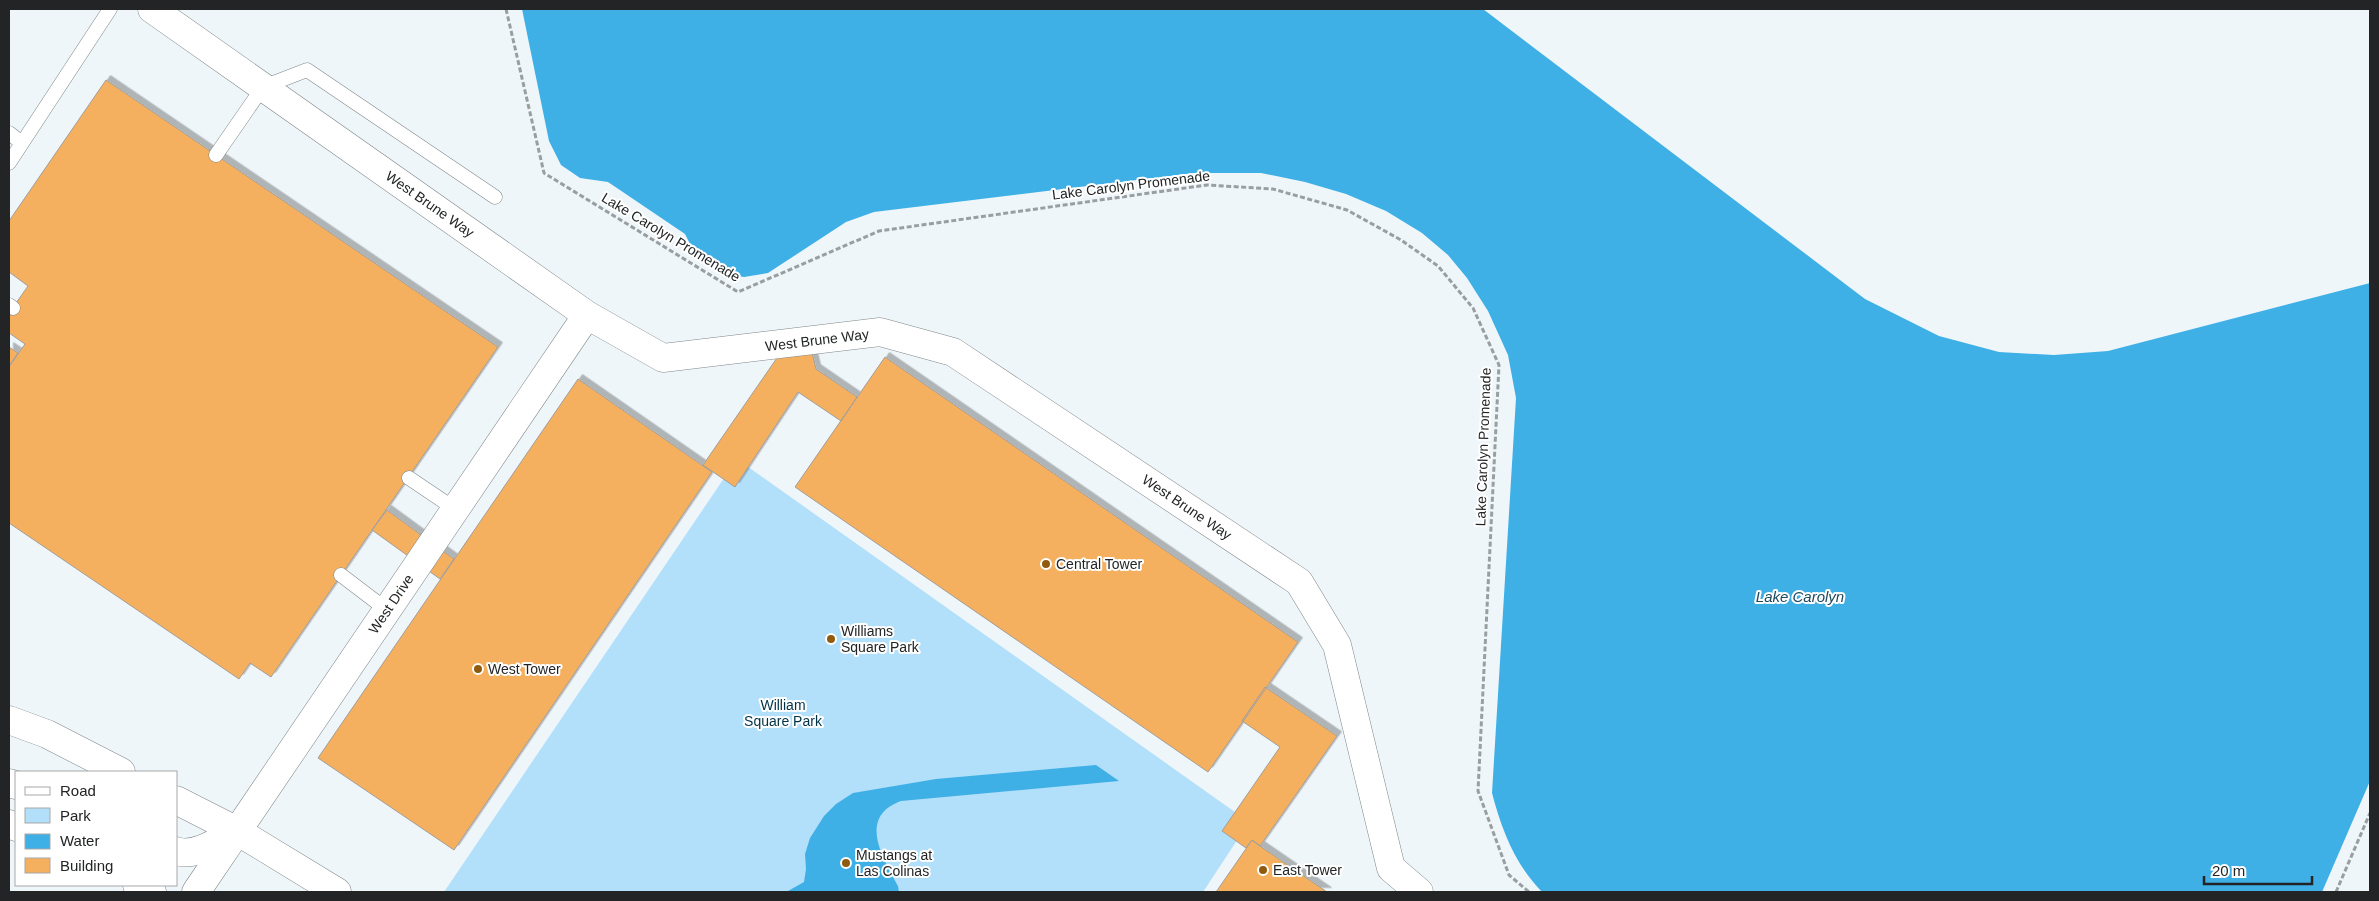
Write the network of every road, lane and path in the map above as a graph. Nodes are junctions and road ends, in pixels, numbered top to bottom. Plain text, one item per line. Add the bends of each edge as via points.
1 (110, 9) edge
2 (152, 9) edge
3 (506, 9) edge
4 (263, 87) junction
5 (9, 134) edge
6 (22, 143) junction
7 (216, 155) dead end
8 (9, 164) edge
9 (495, 196) dead end
10 (587, 315) junction
11 (409, 478) dead end
12 (455, 510) junction
13 (341, 575) dead end
14 (387, 610) junction
15 (9, 720) edge
16 (119, 771) edge
17 (178, 801) edge
18 (2370, 813) edge
19 (237, 831) junction
20 (178, 852) edge
21 (139, 886) edge
22 (152, 892) edge
23 (196, 892) edge
24 (337, 892) edge
25 (1419, 892) edge
26 (1529, 892) edge
27 (2336, 892) edge

1 - 6 lane
2 - 4 street, West Brune Way
3 - 26 path, Lake Carolyn Promenade via 544,173 738,292 879,231 1206,185 1273,189 1347,210 1401,240 1438,266 1472,308 1499,364 1478,792 1509,875
4 - 7 lane
4 - 9 lane via 307,70
4 - 10 street, West Brune Way
5 - 6 lane
6 - 8 lane
10 - 12 street, West Drive
10 - 25 street, West Brune Way via 663,358 880,332 953,352 1299,582 1337,646 1391,868
11 - 12 lane
12 - 14 street, West Drive
13 - 14 lane
14 - 19 street, West Drive
15 - 16 street via 47,734
17 - 19 street
18 - 27 path
19 - 20 street via 202,849
19 - 23 street, West Drive
19 - 24 street
21 - 22 street

